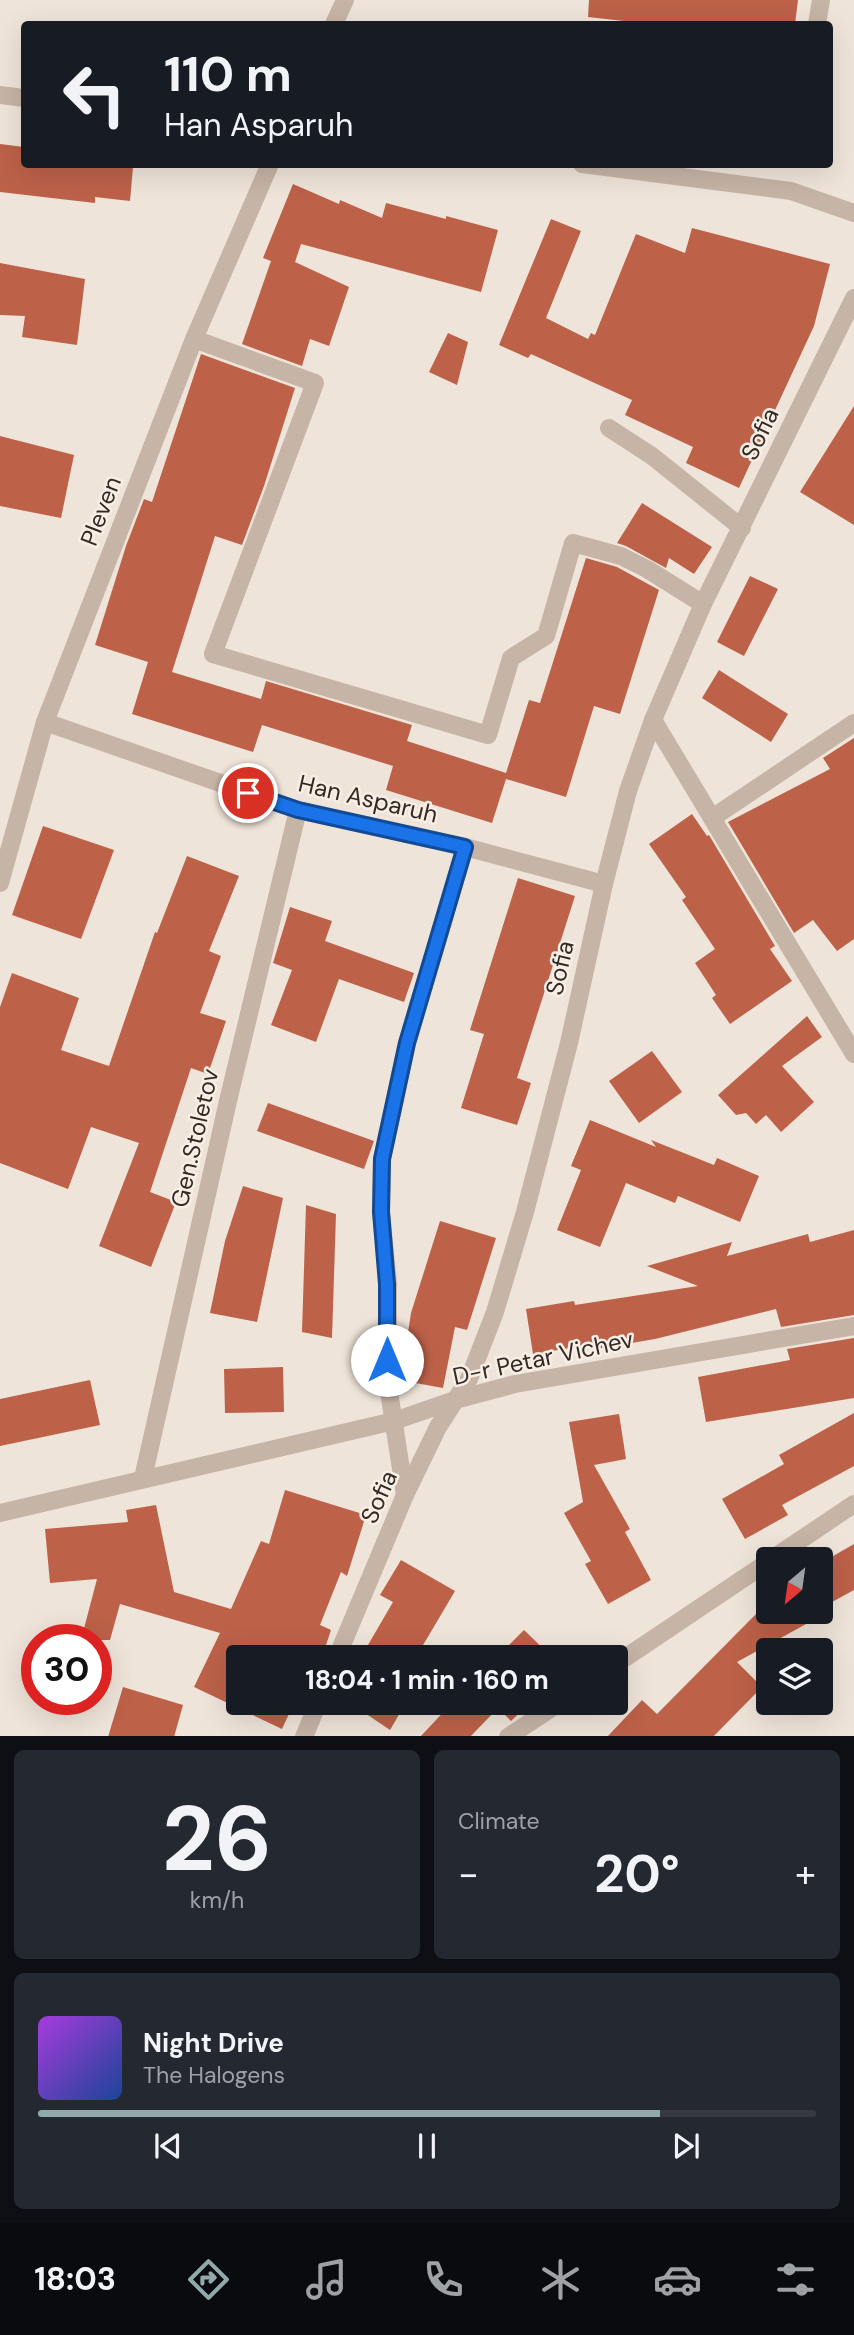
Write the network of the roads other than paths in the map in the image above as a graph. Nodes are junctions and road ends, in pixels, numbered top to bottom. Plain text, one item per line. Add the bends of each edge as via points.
1 (345, 0) edge
2 (821, 0) edge
3 (335, 21) edge
4 (818, 21) edge
5 (0, 95) edge
6 (21, 98) edge
7 (268, 168) edge
8 (613, 168) edge
9 (854, 213) edge
10 (854, 298) edge
11 (194, 339) junction
12 (609, 428) dead end
13 (742, 528) junction
14 (703, 604) junction
15 (653, 720) junction
16 (45, 722) junction
17 (854, 723) edge
18 (298, 810) junction
19 (712, 818) junction
20 (465, 847) junction
21 (0, 883) edge
22 (604, 884) junction
23 (854, 1054) edge
24 (854, 1326) edge
25 (454, 1401) junction
26 (394, 1420) junction
27 (143, 1478) junction
28 (405, 1495) junction
29 (854, 1504) edge
30 (0, 1513) edge
31 (790, 1547) edge
32 (756, 1569) edge
33 (342, 1645) edge
34 (628, 1656) edge
35 (313, 1715) edge
36 (541, 1715) edge
37 (304, 1736) edge
38 (510, 1736) edge

1 - 3 street
2 - 4 street
5 - 6 street
7 - 11 street, Pleven
8 - 9 street via 791,191
10 - 13 street, Sofia
11 - 14 street via 315,383 213,653 488,735 511,658 546,636 573,543 621,556
11 - 16 street, Pleven
12 - 13 street
13 - 14 street, Sofia
14 - 15 street, Sofia
15 - 19 street
15 - 22 street, Sofia
16 - 18 street, Han Asparuh
16 - 21 street, Pleven
17 - 19 street
18 - 20 street, Han Asparuh
18 - 27 street, Gen.Stoletov
19 - 23 street
20 - 22 street, Han Asparuh
20 - 26 street via 407,1043 382,1159 388,1385
22 - 25 street, Sofia via 525,1212 495,1312 469,1379
24 - 25 street, D-r Petar Vichev via 515,1384
25 - 26 street, D-r Petar Vichev
25 - 28 street, Sofia
26 - 27 street, D-r Petar Vichev
26 - 28 street
27 - 30 street, D-r Petar Vichev
28 - 33 street, Sofia
29 - 31 street
32 - 34 street
35 - 37 street
36 - 38 street

